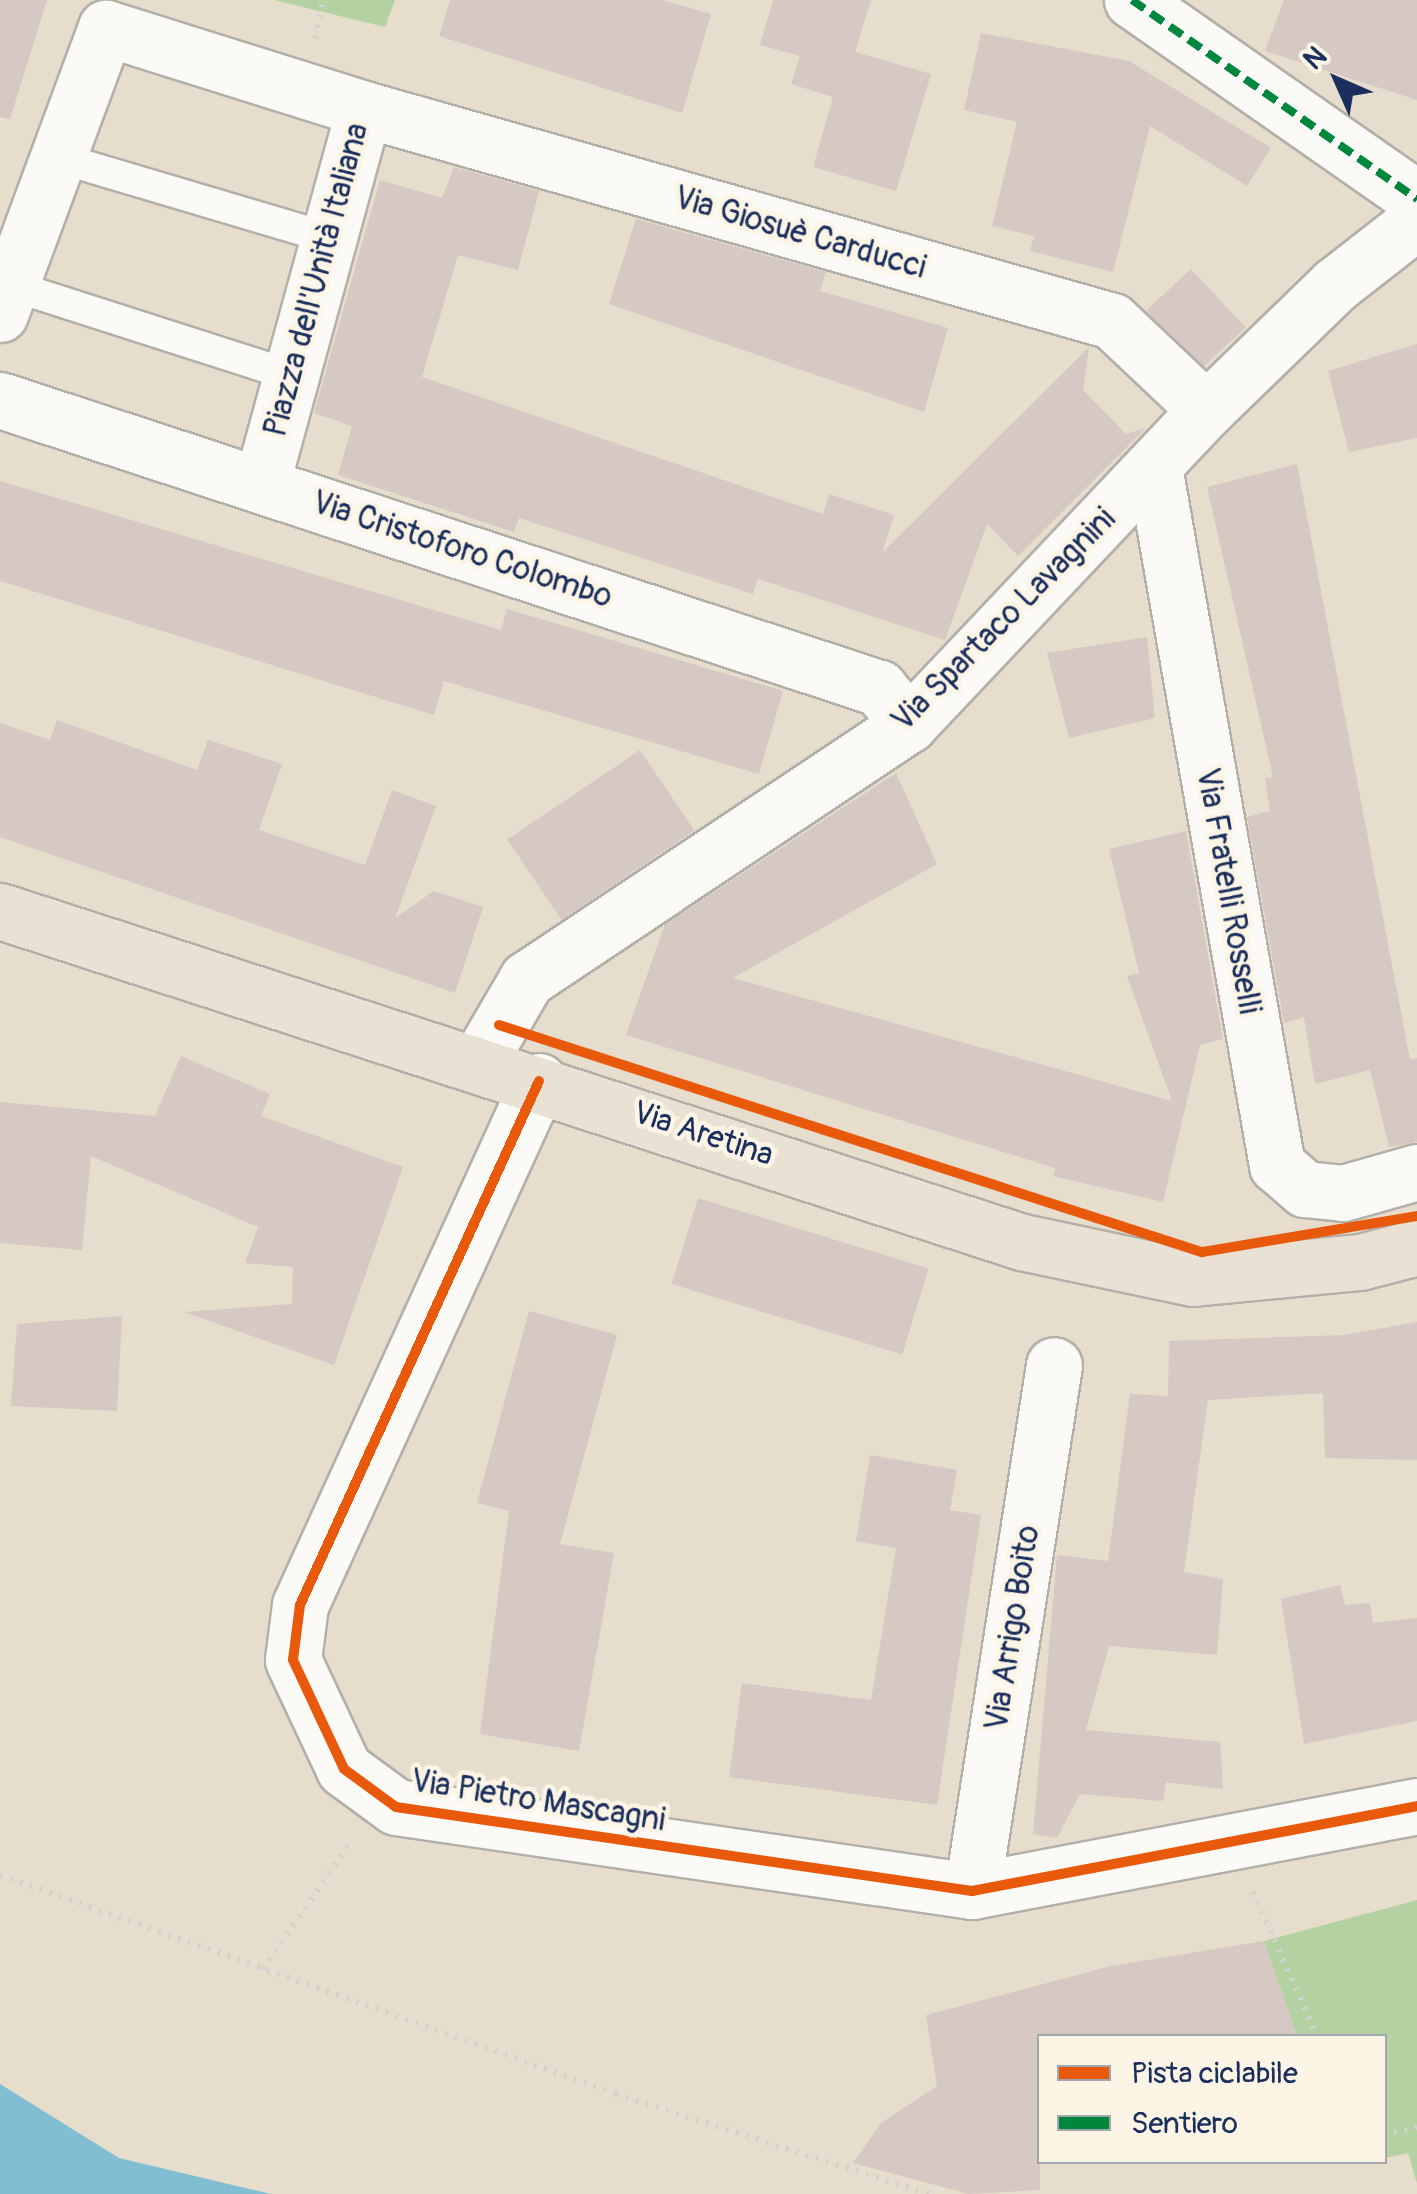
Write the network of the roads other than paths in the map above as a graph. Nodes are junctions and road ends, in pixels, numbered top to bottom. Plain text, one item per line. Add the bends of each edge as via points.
1 (1132, 0) edge
2 (364, 110) junction
3 (59, 158) junction
4 (1417, 199) edge
5 (1417, 221) edge
6 (329, 238) junction
7 (5, 300) edge
8 (292, 375) junction
9 (0, 400) edge
10 (1206, 410) junction
11 (1154, 466) junction
12 (262, 484) junction
13 (909, 724) junction
14 (0, 911) edge
15 (478, 1062) junction
16 (539, 1080) junction
17 (1417, 1172) edge
18 (1417, 1247) edge
19 (1054, 1365) dead end
20 (1417, 1806) edge
21 (972, 1892) junction

1 - 4 street
2 - 3 street, Piazza dell'Unità Italiana via 106,28
2 - 6 street, Piazza dell'Unità Italiana
2 - 10 street, Via Giosuè Carducci via 1112,321
3 - 6 lane
3 - 7 street, Piazza dell'Unità Italiana
5 - 10 street, Via Spartaco Lavagnini via 1335,284
6 - 8 street, Piazza dell'Unità Italiana
7 - 8 lane
8 - 12 street, Piazza dell'Unità Italiana
9 - 12 street, Via Cristoforo Colombo
10 - 11 street, Via Spartaco Lavagnini
11 - 13 street, Via Spartaco Lavagnini
11 - 17 street, Via Fratelli Rosselli via 1276,1165 1305,1189 1343,1193
12 - 13 street, Via Cristoforo Colombo via 879,688
13 - 15 street, Via Spartaco Lavagnini via 526,979
14 - 15 main road, Via Aretina
15 - 16 main road, Via Aretina
16 - 18 main road, Via Aretina via 1022,1242 1193,1278 1360,1262
16 - 21 street, Via Pietro Mascagni via 300,1604 293,1660 312,1713 344,1769 396,1807
19 - 21 street, Via Arrigo Boito
20 - 21 street, Via Pietro Mascagni

